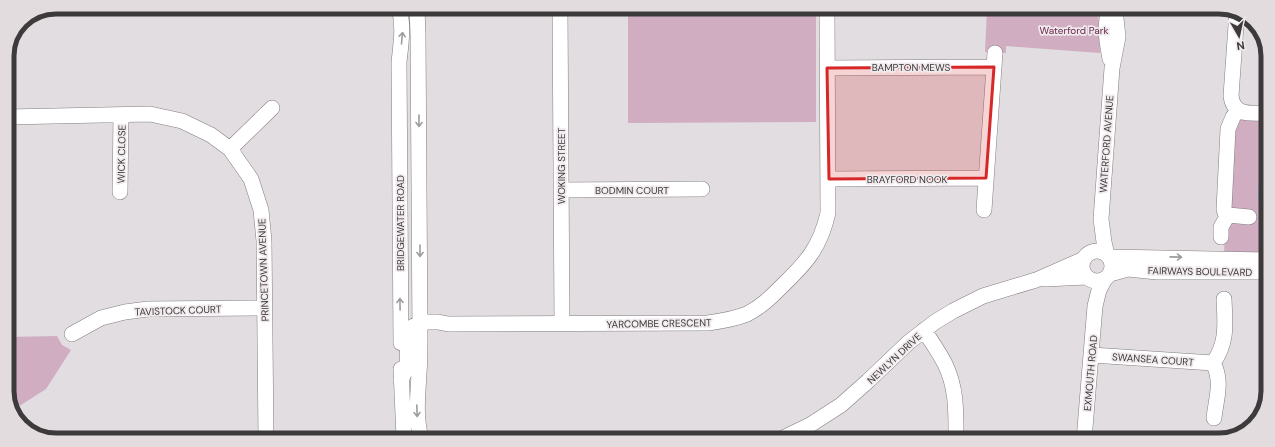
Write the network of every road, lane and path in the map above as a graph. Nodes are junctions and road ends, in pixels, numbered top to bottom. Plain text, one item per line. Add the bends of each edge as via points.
1 (400, 14) edge
2 (417, 14) edge
3 (560, 14) edge
4 (827, 14) edge
5 (1108, 14) edge
6 (1116, 14) edge
7 (1237, 17) edge
8 (828, 68) junction
9 (1112, 68) junction
10 (272, 108) dead end
11 (1238, 110) junction
12 (1261, 114) edge
13 (121, 115) junction
14 (14, 117) edge
15 (230, 149) junction
16 (986, 178) junction
17 (829, 179) junction
18 (702, 189) dead end
19 (561, 190) junction
20 (120, 192) dead end
21 (984, 210) dead end
22 (1228, 216) junction
23 (1249, 217) dead end
24 (1101, 219) junction
25 (1221, 237) dead end
26 (1087, 256) junction
27 (1108, 256) junction
28 (1261, 260) edge
29 (1261, 272) edge
30 (1098, 278) junction
31 (1036, 280) junction
32 (1224, 299) dead end
33 (265, 308) junction
34 (420, 322) junction
35 (448, 324) junction
36 (562, 324) junction
37 (924, 330) junction
38 (72, 334) dead end
39 (420, 338) junction
40 (1092, 355) junction
41 (1213, 363) junction
42 (401, 380) junction
43 (1214, 418) dead end
44 (266, 433) edge
45 (404, 433) edge
46 (420, 433) edge
47 (793, 433) edge
48 (956, 433) edge
49 (1085, 433) edge

42 -> 1 street, BRIDGEWATER ROAD
2 -> 34 street, BRIDGEWATER ROAD
3 - 19 street, WOKING STREET
4 - 8 street, YARCOMBE CRESCENT
5 - 9 street, WATERFORD AVENUE via 1105,29
6 - 9 street, WATERFORD AVENUE via 1118,37
7 - 11 street via 1231,96
8 - 16 street, BAMPTON MEWS via 994,60
8 - 17 street, YARCOMBE CRESCENT
9 - 24 street, WATERFORD AVENUE
10 - 15 street
11 - 12 street via 1244,113
11 - 22 street via 1227,136 1223,204
13 - 14 street, PRINCETOWN AVENUE
13 - 15 street, PRINCETOWN AVENUE via 150,114 182,121 211,135
13 - 20 street, WICK CLOSE
15 - 33 street, PRINCETOWN AVENUE via 252,179 262,210
16 - 17 street, BRAYFORD NOOK
16 - 21 street
17 - 36 street, YARCOMBE CRESCENT via 828,213 815,249 808,260 768,300 748,314 708,323
18 - 19 street, BODMIN COURT
19 - 36 street, WOKING STREET
22 - 23 street
22 - 25 street via 1221,227
24 - 26 street, WATERFORD AVENUE
24 - 27 street, WATERFORD AVENUE
26 - 27 street via 1099,251
26 - 30 street via 1083,269
26 - 31 street, NEWLYN DRIVE
27 -> 28 street, FAIRWAYS BOULEVARD
27 - 30 street via 1112,265
29 - 30 street, FAIRWAYS BOULEVARD via 1157,272 1128,269
30 - 31 street, NEWLYN DRIVE
30 - 40 street, EXMOUTH ROAD
31 - 37 street, NEWLYN DRIVE via 983,296
32 - 41 street via 1224,341 1220,354
33 - 38 street, TAVISTOCK COURT via 148,309 125,312 101,318
33 - 44 street, PRINCETOWN AVENUE
34 - 35 street, YARCOMBE CRESCENT
34 - 39 street, BRIDGEWATER ROAD
34 - 42 street via 408,332 407,367
35 - 36 street, YARCOMBE CRESCENT
35 - 39 street, YARCOMBE CRESCENT via 427,332
37 - 47 street, NEWLYN DRIVE via 841,405
37 - 48 street via 944,364 952,385 956,406
39 -> 46 street, BRIDGEWATER ROAD via 417,400
40 - 41 street, SWANSEA COURT
40 - 49 street, EXMOUTH ROAD
41 - 43 street via 1219,383
42 - 45 street, BRIDGEWATER ROAD

